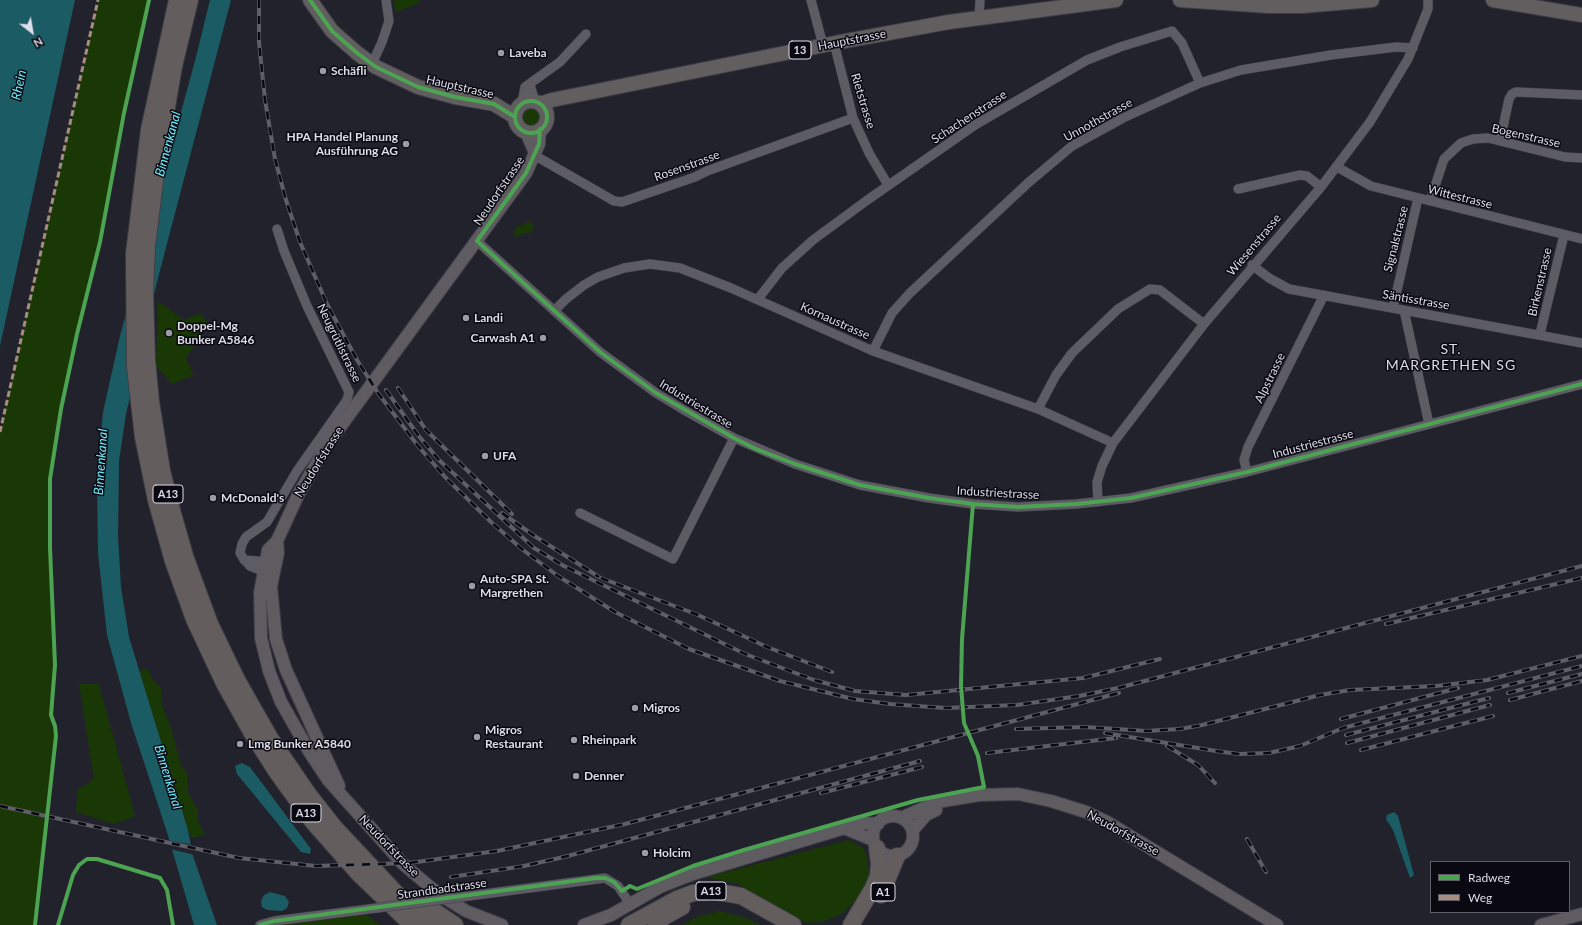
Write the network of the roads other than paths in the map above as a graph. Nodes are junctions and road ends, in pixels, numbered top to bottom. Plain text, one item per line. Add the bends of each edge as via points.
1 (177, 0) edge
2 (190, 0) edge
3 (310, 0) edge
4 (386, 0) edge
5 (811, 0) edge
6 (980, 0) edge
7 (1116, 0) edge
8 (1180, 0) edge
9 (1372, 0) edge
10 (1428, 0) edge
11 (1493, 0) edge
12 (1248, 3) edge
13 (1582, 15) edge
14 (979, 19) junction
15 (586, 34) dead end
16 (828, 44) junction
17 (1413, 48) junction
18 (372, 64) junction
19 (1200, 83) junction
20 (1582, 95) edge
21 (530, 107) junction
22 (853, 118) junction
23 (540, 129) junction
24 (526, 132) junction
25 (1500, 140) junction
26 (535, 154) junction
27 (1582, 158) edge
28 (1336, 167) junction
29 (888, 185) junction
30 (1321, 187) junction
31 (1238, 190) dead end
32 (1418, 198) junction
33 (1430, 201) junction
34 (277, 229) dead end
35 (1564, 235) junction
36 (1582, 239) edge
37 (477, 241) junction
38 (1252, 265) junction
39 (1324, 295) junction
40 (758, 299) junction
41 (1393, 308) junction
42 (1404, 310) junction
43 (554, 311) junction
44 (1204, 324) junction
45 (1540, 334) junction
46 (1582, 343) edge
47 (873, 351) junction
48 (1582, 384) edge
49 (1038, 409) junction
50 (1429, 424) junction
51 (734, 438) junction
52 (1113, 443) junction
53 (1247, 472) junction
54 (1098, 502) junction
55 (580, 514) dead end
56 (270, 567) junction
57 (344, 797) junction
58 (952, 800) junction
59 (901, 818) junction
60 (878, 824) junction
61 (844, 828) junction
62 (913, 830) junction
63 (875, 844) junction
64 (897, 856) junction
65 (362, 858) junction
66 (630, 904) junction
67 (860, 909) junction
68 (1582, 914) edge
69 (260, 925) edge
70 (412, 925) edge
71 (432, 925) edge
72 (454, 925) edge
73 (502, 925) edge
74 (584, 925) edge
75 (629, 925) edge
76 (656, 925) edge
77 (776, 925) edge
78 (793, 925) edge
79 (839, 925) edge
80 (851, 925) edge
81 (862, 925) edge
82 (1277, 925) edge
83 (1541, 925) edge

1 - 70 highway, A13 via 149,130 134,254 134,346 139,410 154,494 173,561 202,639 232,698 276,771 313,822 358,873
2 - 65 highway, A13 via 174,66 147,246 147,360 154,424 167,492 185,556 210,624 240,686 278,750 309,795
3 - 18 main road, Hauptstrasse via 332,31
4 - 18 street via 389,22
5 - 16 street, Rietstrasse
6 - 14 street
7 - 14 main road, Hauptstrasse / 13
8 - 12 main road
9 - 12 main road via 1302,6
10 - 17 street, Wiesenstrasse via 1428,9
11 - 13 main road
14 - 16 main road, Hauptstrasse / 13
15 - 21 street via 560,62 530,85
16 - 21 main road, Hauptstrasse / 13
16 - 22 street, Rietstrasse
17 - 19 street, Unnothstrasse via 1396,47 1275,64 1241,70
17 - 28 street, Wiesenstrasse via 1398,78 1370,122
18 - 21 main road, Hauptstrasse via 418,87 449,96
19 - 29 street, Schachenstrasse via 1179,37 1172,31 1120,46 1075,66 980,122
19 - 47 street, Unnothstrasse via 1123,118 1072,146 910,293 892,313
20 - 25 street via 1516,92 1512,94
21 - 23 main road via 545,123
21 - 24 main road via 519,128
22 - 26 street, Rosenstrasse via 622,202 614,201
22 - 29 street, Rietstrasse via 869,153
23 - 24 main road
23 - 26 main road, Neudorfstrasse
24 - 26 main road, Neudorfstrasse
25 - 27 street, Bogenstrasse via 1565,157
25 - 33 street, Bogenstrasse via 1473,139 1452,149 1441,165
26 - 37 main road, Neudorfstrasse via 526,173
28 - 30 street, Wiesenstrasse
28 - 32 street, Wittestrasse via 1371,186
29 - 40 street, Schachenstrasse via 813,240 782,268
30 - 31 street via 1300,174
30 - 38 street, Wiesenstrasse
32 - 33 street, Wittestrasse
32 - 41 street, Signalstrasse
33 - 35 street, Wittestrasse
34 - 56 street, Neugrütlistrasse via 307,306 349,392 347,400 297,471 268,522 244,541 240,550 244,560
35 - 36 street, Wittestrasse
35 - 45 street, Birkenstrasse
37 - 43 street, Industriestrasse
37 - 56 main road, Neudorfstrasse via 327,445 299,493 277,541 268,550
38 - 39 street, Säntisstrasse via 1269,278 1289,288
38 - 44 street, Wiesenstrasse
39 - 41 street, Säntisstrasse
39 - 53 street, Alpstrasse via 1248,447 1244,460
40 - 43 street, Kornaustrasse via 690,271 650,264 624,268 598,277 584,285
40 - 47 street, Kornaustrasse
41 - 42 street, Säntisstrasse
42 - 45 street, Säntisstrasse
42 - 50 street
43 - 51 street, Industriestrasse via 625,372 662,397
44 - 49 street via 1160,290 1150,289 1118,309 1072,353 1056,374
44 - 52 street, Wiesenstrasse
45 - 46 street, Säntisstrasse
47 - 49 street, Kornaustrasse
48 - 50 street, Industriestrasse
49 - 52 street, Kornaustrasse
50 - 53 street, Industriestrasse
51 - 54 street, Industriestrasse via 836,478 929,498 1018,507
51 - 55 street via 674,558
52 - 54 street, Wiesenstrasse via 1097,482
53 - 54 street, Industriestrasse via 1188,487
56 - 57 main road, Neudorfstrasse via 273,615 280,654
56 - 57 main road, Neudorfstrasse via 260,592 259,623 269,671 293,725 328,780
57 - 73 main road, Neudorfstrasse via 403,864 428,886 466,911
58 - 59 main road, Neudorfstrasse via 937,802
58 - 62 main road, Neudorfstrasse via 926,815
58 - 82 main road, Neudorfstrasse via 979,795 1018,794 1051,800 1086,812
59 - 60 main road via 890,816
59 - 62 main road
60 - 61 main road via 865,823
60 - 63 main road via 872,834
61 - 63 main road
61 - 66 main road via 693,874 660,887
62 - 64 main road via 914,840 911,847
63 - 64 main road via 886,855
63 - 67 highway, A1 via 880,863 878,876
64 - 81 highway, A1 via 881,895
65 - 71 highway, A13
65 - 72 highway, A13
66 - 69 street, Strandbadstrasse, bridge via 618,886 605,878 274,921
66 - 74 main road via 611,915
67 - 79 highway
67 - 80 highway, A1
68 - 83 main road
75 - 78 highway, A13 via 677,899 693,893 712,891 748,899
76 - 77 highway via 681,907 710,900 722,900 743,906

